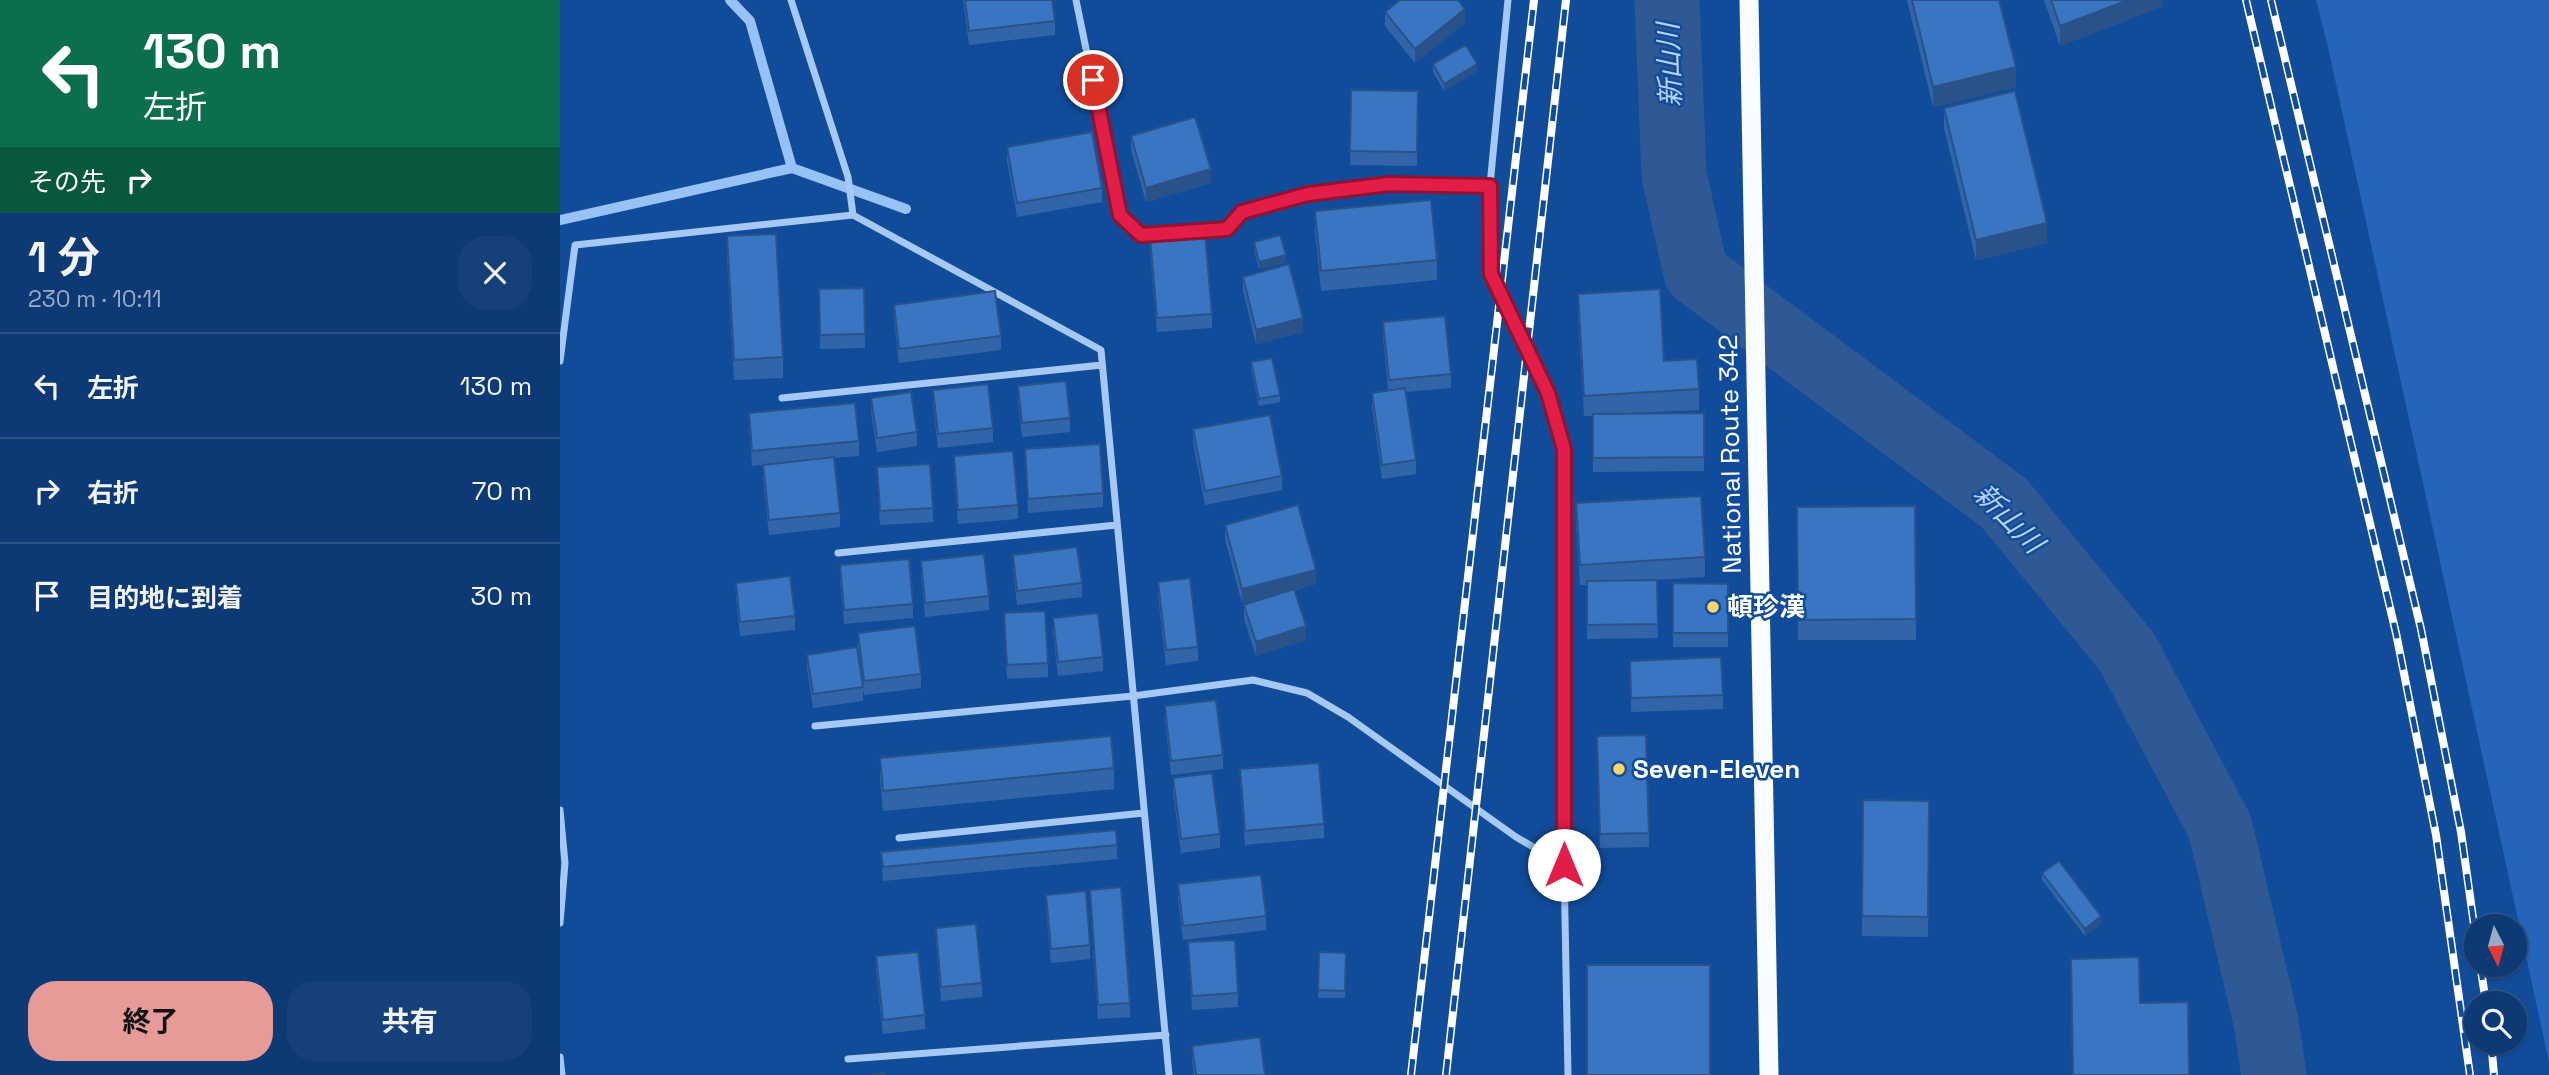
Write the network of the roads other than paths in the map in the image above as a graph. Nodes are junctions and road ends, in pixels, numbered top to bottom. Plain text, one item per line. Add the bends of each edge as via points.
1 (791, 0) edge
2 (1076, 0) edge
3 (1508, 0) edge
4 (1749, 0) edge
5 (1490, 186) junction
6 (853, 215) junction
7 (560, 361) edge
8 (1102, 365) junction
9 (782, 398) dead end
10 (1117, 525) junction
11 (838, 553) dead end
12 (1133, 696) junction
13 (815, 726) dead end
14 (560, 810) edge
15 (1144, 813) junction
16 (899, 838) dead end
17 (1564, 865) junction
18 (560, 923) edge
19 (1166, 1035) junction
20 (560, 1057) edge
21 (848, 1059) dead end
22 (562, 1075) edge
23 (1169, 1075) edge
24 (1568, 1075) edge
25 (1769, 1075) edge

1 - 6 street via 848,177
2 - 5 street via 1120,215 1141,235 1227,229 1242,212 1308,194 1389,184
3 - 5 street
4 - 25 highway, National Route 342
5 - 17 street via 1491,274 1548,393 1564,449
6 - 7 street via 575,245
6 - 8 street via 1101,350
8 - 9 street
8 - 10 street
10 - 11 street
10 - 12 street
12 - 13 street
12 - 15 street
12 - 17 street via 1253,680 1307,693
14 - 18 street via 565,863
15 - 16 street
15 - 19 street
17 - 24 street
19 - 21 street
19 - 23 street
20 - 22 street

